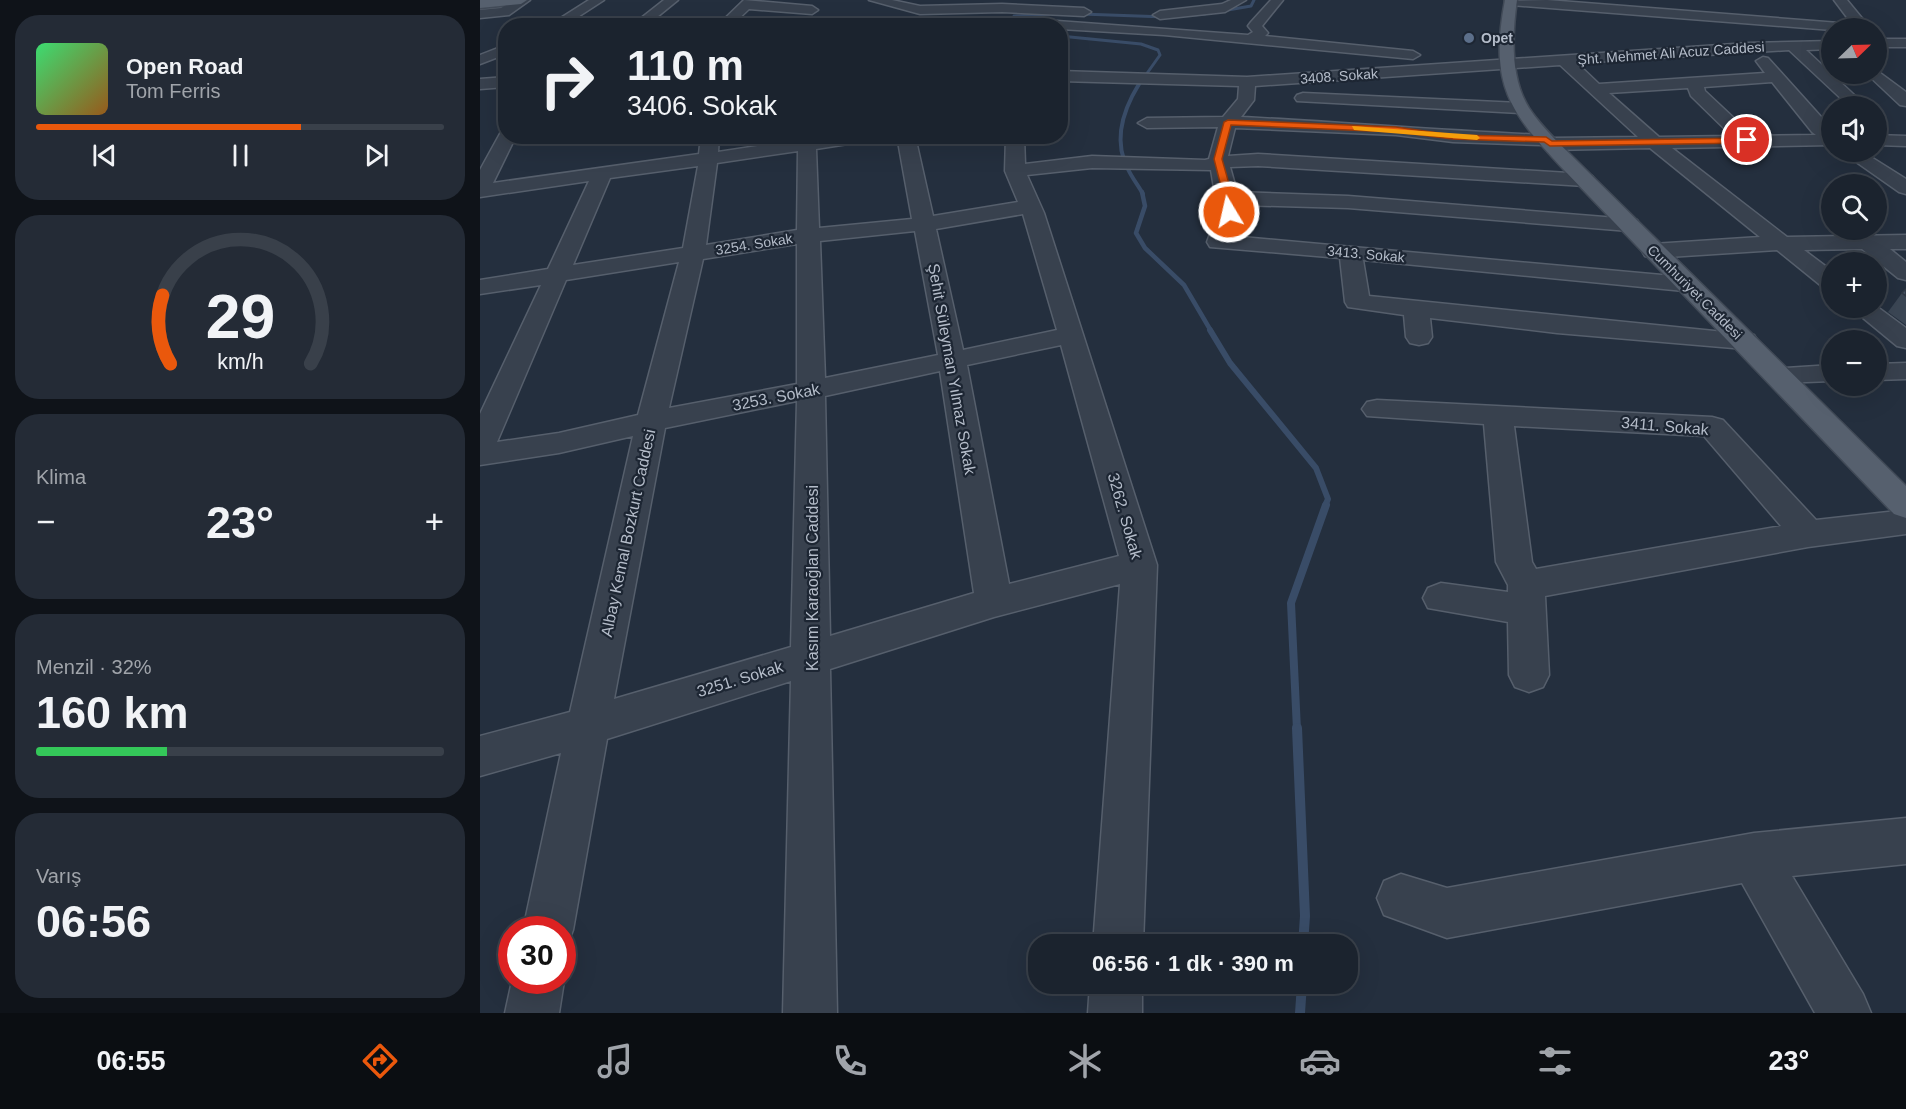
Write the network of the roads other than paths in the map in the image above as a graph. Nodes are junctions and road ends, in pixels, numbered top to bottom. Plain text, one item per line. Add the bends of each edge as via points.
1 (522, 0) edge
2 (598, 0) edge
3 (672, 0) edge
4 (874, 0) edge
5 (936, 0) edge
6 (1031, 0) edge
7 (1084, 0) edge
8 (1240, 0) edge
9 (1277, 0) edge
10 (1511, 0) edge
11 (1681, 0) edge
12 (1840, 0) edge
13 (480, 1) edge
14 (749, 2) edge
15 (1002, 2) edge
16 (1576, 3) edge
17 (897, 7) junction
18 (953, 9) junction
19 (1044, 9) junction
20 (1830, 12) dead end
21 (1851, 13) junction
22 (480, 14) edge
23 (1686, 15) junction
24 (1508, 17) junction
25 (568, 18) edge
26 (648, 18) edge
27 (732, 18) edge
28 (804, 18) edge
29 (878, 18) edge
30 (1150, 18) junction
31 (1855, 18) edge
32 (1527, 19) dead end
33 (1068, 24) edge
34 (1801, 25) junction
35 (1821, 26) edge
36 (1164, 31) junction
37 (1689, 32) dead end
38 (1250, 40) junction
39 (1821, 41) edge
40 (1887, 43) edge
41 (1906, 43) edge
42 (1792, 45) junction
43 (1821, 45) edge
44 (1749, 47) junction
45 (1887, 48) edge
46 (498, 53) edge
47 (1906, 59) edge
48 (481, 60) edge
49 (1565, 61) junction
50 (1068, 62) edge
51 (1510, 64) junction
52 (1095, 69) dead end
53 (1068, 76) edge
54 (1779, 77) junction
55 (1168, 80) junction
56 (1695, 82) junction
57 (498, 83) edge
58 (480, 84) edge
59 (1887, 84) edge
60 (1593, 89) junction
61 (1251, 93) junction
62 (1847, 96) edge
63 (1283, 98) dead end
64 (1906, 100) edge
65 (1520, 108) junction
66 (1803, 109) junction
67 (1821, 109) edge
68 (1228, 122) junction
69 (1147, 123) dead end
70 (1821, 130) edge
71 (498, 133) edge
72 (1821, 139) edge
73 (1652, 140) junction
74 (1747, 140) junction
75 (1887, 140) edge
76 (1906, 141) edge
77 (1548, 142) junction
78 (807, 144) joint
79 (908, 144) edge
80 (1016, 144) edge
81 (709, 147) edge
82 (1219, 162) junction
83 (1866, 162) edge
84 (1015, 171) junction
85 (602, 174) junction
86 (1585, 180) junction
87 (1906, 188) edge
88 (480, 190) edge
89 (1228, 198) junction
90 (1030, 206) junction
91 (925, 224) junction
92 (1629, 225) junction
93 (810, 235) junction
94 (1867, 242) junction
95 (1906, 242) edge
96 (1780, 244) junction
97 (1653, 251) junction
98 (1351, 252) junction
99 (692, 254) junction
100 (1906, 273) edge
101 (558, 275) junction
102 (1821, 275) edge
103 (1684, 284) junction
104 (480, 287) edge
105 (1416, 308) junction
106 (1876, 318) edge
107 (1071, 335) junction
108 (1419, 337) dead end
109 (1906, 340) edge
110 (1745, 341) junction
111 (952, 360) junction
112 (1906, 371) edge
113 (1887, 372) edge
114 (1821, 374) edge
115 (1780, 375) junction
116 (812, 390) junction
117 (1377, 409) dead end
118 (1498, 417) junction
119 (651, 423) junction
120 (480, 447) edge
121 (480, 455) edge
122 (1906, 506) edge
123 (1906, 522) edge
124 (1808, 534) junction
125 (1139, 565) junction
126 (1441, 598) dead end
127 (1526, 598) junction
128 (994, 602) junction
129 (812, 656) junction
130 (1529, 675) dead end
131 (588, 726) junction
132 (480, 756) edge
133 (1906, 841) edge
134 (1754, 857) junction
135 (1401, 898) dead end
136 (551, 916) edge
137 (1119, 934) edge
138 (536, 994) edge
139 (1116, 994) edge
140 (532, 1013) edge
141 (810, 1013) edge
142 (1115, 1013) edge
143 (1844, 1013) edge

1 - 13 main road
1 - 22 street via 504,12
2 - 25 street
3 - 26 street
4 - 17 street
5 - 18 street
6 - 19 street
7 - 19 street via 1099,11
8 - 30 street via 1225,8
9 - 38 street via 1275,8 1257,21 1255,26 1261,33
10 - 16 street
10 - 24 main road, Cumhuriyet Caddesi
11 - 23 street
12 - 21 street
14 - 27 street
14 - 28 street via 812,10
15 - 18 street
15 - 19 street
16 - 23 street
17 - 18 street
17 - 29 street
20 - 21 street
21 - 31 street
23 - 34 street
23 - 37 street
24 - 32 street
24 - 51 main road, Cumhuriyet Caddesi
30 - 33 street
30 - 36 street
34 - 35 street
34 - 39 street via 1803,33
36 - 38 street
36 - 55 street via 1157,42 1169,55
38 - 51 street
40 - 41 street
42 - 43 street, Şht. Mehmet Ali Acuz Caddesi
42 - 44 street, Şht. Mehmet Ali Acuz Caddesi
42 - 62 street
44 - 49 street, Şht. Mehmet Ali Acuz Caddesi
44 - 54 street
45 - 47 street
46 - 48 street
49 - 51 street, Şht. Mehmet Ali Acuz Caddesi
49 - 60 street
50 - 52 street
51 - 61 street, 3408. Sokak
51 - 65 main road, Cumhuriyet Caddesi via 1512,90
53 - 55 street, 3408. Sokak
54 - 56 street
54 - 66 street
55 - 61 street, 3408. Sokak
56 - 60 street
56 - 74 street via 1697,93
57 - 58 street
59 - 64 street
60 - 73 street
61 - 68 street, 3413. Sokak
63 - 65 street
65 - 77 main road, Cumhuriyet Caddesi
66 - 67 street
66 - 70 street
68 - 69 street
68 - 77 street
68 - 82 street, 3413. Sokak
71 - 88 street
72 - 74 street
73 - 74 street
73 - 77 street
73 - 96 street
75 - 76 street
77 - 86 main road, Cumhuriyet Caddesi
78 - 81 street
78 - 93 street, Kasım Karaoğlan Caddesi
79 - 91 street, Şehit Süleyman Yılmaz Sokak
80 - 84 street, 3262. Sokak
81 - 85 street
81 - 99 street, Albay Kemal Bozkurt Caddesi
82 - 84 street via 1206,166 1092,162
82 - 86 street via 1337,163
82 - 89 street, 3413. Sokak
83 - 87 street
84 - 90 street, 3262. Sokak
85 - 88 street
85 - 101 street
86 - 92 main road, Cumhuriyet Caddesi
89 - 92 street via 1348,202
89 - 98 street, 3413. Sokak via 1229,212 1218,242
90 - 91 street, 3254. Sokak
90 - 107 street, 3262. Sokak
91 - 93 street, 3254. Sokak
91 - 111 street, Şehit Süleyman Yılmaz Sokak
92 - 97 main road, Cumhuriyet Caddesi
93 - 99 street, 3254. Sokak
93 - 116 street, Kasım Karaoğlan Caddesi
94 - 95 street
94 - 96 street
94 - 100 street
96 - 97 street
96 - 102 street
97 - 103 main road, Cumhuriyet Caddesi
98 - 103 street, 3413. Sokak
98 - 105 street via 1358,302
99 - 101 street, 3254. Sokak
99 - 119 street, Albay Kemal Bozkurt Caddesi
101 - 104 street, 3254. Sokak
101 - 120 street
103 - 110 main road, Cumhuriyet Caddesi
105 - 108 street
105 - 110 street
106 - 109 street
107 - 111 street, 3253. Sokak
107 - 125 street, 3262. Sokak
110 - 115 main road, Cumhuriyet Caddesi
111 - 116 street, 3253. Sokak
111 - 128 street, Şehit Süleyman Yılmaz Sokak
112 - 113 street
114 - 115 street
115 - 122 main road, Cumhuriyet Caddesi
116 - 119 street, 3253. Sokak
116 - 129 street, Kasım Karaoğlan Caddesi
117 - 118 street, 3411. Sokak
118 - 124 street, 3411. Sokak via 1712,427
118 - 127 street via 1514,562
119 - 121 street, 3253. Sokak
119 - 131 street, Albay Kemal Bozkurt Caddesi
123 - 124 street
124 - 127 street
125 - 128 street, 3251. Sokak
125 - 137 street, 3262. Sokak
126 - 127 street
127 - 130 street
128 - 129 street, 3251. Sokak
129 - 131 street, 3251. Sokak
129 - 141 street, Kasım Karaoğlan Caddesi
131 - 132 street, 3251. Sokak
131 - 136 street, Albay Kemal Bozkurt Caddesi
133 - 134 street
134 - 135 street via 1447,913
134 - 143 street
138 - 140 street
139 - 142 street

